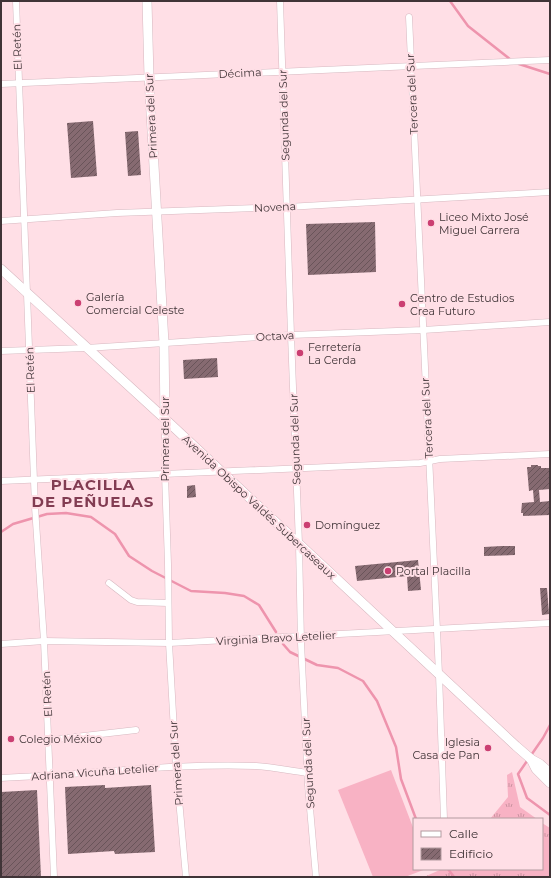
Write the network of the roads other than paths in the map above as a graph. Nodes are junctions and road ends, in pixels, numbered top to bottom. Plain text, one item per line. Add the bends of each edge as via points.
1 (16, 1) edge
2 (147, 1) edge
3 (280, 1) edge
4 (409, 17) dead end
5 (550, 60) edge
6 (411, 66) junction
7 (282, 71) junction
8 (149, 77) junction
9 (19, 83) junction
10 (1, 84) edge
11 (550, 192) edge
12 (417, 200) junction
13 (287, 206) junction
14 (156, 212) junction
15 (24, 220) junction
16 (1, 221) edge
17 (1, 269) edge
18 (27, 293) junction
19 (550, 322) edge
20 (423, 330) junction
21 (291, 335) junction
22 (164, 343) junction
23 (86, 348) junction
24 (29, 350) junction
25 (1, 351) edge
26 (165, 419) junction
27 (550, 454) edge
28 (429, 462) junction
29 (296, 469) junction
30 (222, 472) junction
31 (165, 474) junction
32 (34, 480) junction
33 (1, 481) edge
34 (300, 544) junction
35 (109, 583) dead end
36 (168, 603) junction
37 (550, 623) edge
38 (436, 629) junction
39 (393, 632) junction
40 (301, 640) junction
41 (44, 641) junction
42 (168, 643) junction
43 (1, 644) edge
44 (439, 674) junction
45 (136, 730) dead end
46 (49, 740) junction
47 (531, 760) junction
48 (176, 766) junction
49 (550, 772) edge
50 (308, 773) junction
51 (50, 776) junction
52 (1, 778) edge
53 (550, 783) edge
54 (444, 818) edge
55 (54, 877) edge
56 (186, 877) edge
57 (316, 877) edge

1 - 9 street, El Retén
2 - 8 main road, Primera del Sur
3 - 7 street, Segunda del Sur
4 - 6 street, Tercera del Sur
5 - 6 street, Décima
6 - 7 street, Décima
6 - 12 street, Tercera del Sur
7 - 8 street, Décima
7 - 13 street, Segunda del Sur
8 - 9 street, Décima
8 - 14 main road, Primera del Sur
9 - 10 street, Décima
9 - 15 street, El Retén
11 - 12 street, Novena
12 - 13 street, Novena
12 - 20 street, Tercera del Sur
13 - 14 street, Novena
13 - 21 street, Segunda del Sur
14 - 15 street, Novena
14 - 22 main road, Primera del Sur
15 - 16 street, Novena
15 - 18 street, El Retén
17 - 18 main road, Avenida Obispo Valdés Subercaseaux
18 - 23 main road, Avenida Obispo Valdés Subercaseaux
18 - 24 street, El Retén
19 - 20 street, Octava
20 - 21 street, Octava
20 - 28 street, Tercera del Sur
21 - 22 street, Octava
21 - 29 street, Segunda del Sur
22 - 23 street, Octava
22 - 26 main road, Primera del Sur
23 - 24 street, Octava
23 - 26 main road, Avenida Obispo Valdés Subercaseaux
24 - 25 street, Octava
24 - 32 street, El Retén
26 - 30 main road, Avenida Obispo Valdés Subercaseaux
26 - 31 street, Primera del Sur
27 - 28 street
28 - 29 street
28 - 38 street, Tercera del Sur
29 - 30 street
29 - 34 street, Segunda del Sur
30 - 31 street
30 - 34 main road, Avenida Obispo Valdés Subercaseaux
31 - 32 street
31 - 36 street, Primera del Sur
32 - 33 street
32 - 41 street, El Retén
34 - 39 main road, Avenida Obispo Valdés Subercaseaux
34 - 40 street, Segunda del Sur
35 - 36 street via 136,602
36 - 42 street, Primera del Sur
37 - 38 street, Virginia Bravo Letelier
38 - 39 street, Virginia Bravo Letelier
38 - 44 street, Tercera del Sur
39 - 40 street, Virginia Bravo Letelier
39 - 44 main road, Avenida Obispo Valdés Subercaseaux
40 - 42 street, Virginia Bravo Letelier
40 - 50 street, Segunda del Sur
41 - 42 street, Virginia Bravo Letelier
41 - 43 street, Virginia Bravo Letelier
41 - 46 street, El Retén
42 - 48 street, Primera del Sur
44 - 47 main road, Avenida Obispo Valdés Subercaseaux
44 - 54 street, Tercera del Sur
45 - 46 street
46 - 51 street, El Retén
47 - 49 main road
47 - 53 main road via 536,770
48 - 50 street, Adriana Vicuña Letelier via 258,766
48 - 51 street, Adriana Vicuña Letelier
48 - 56 street, Primera del Sur
50 - 57 street, Segunda del Sur
51 - 52 street, Adriana Vicuña Letelier
51 - 55 street, El Retén

